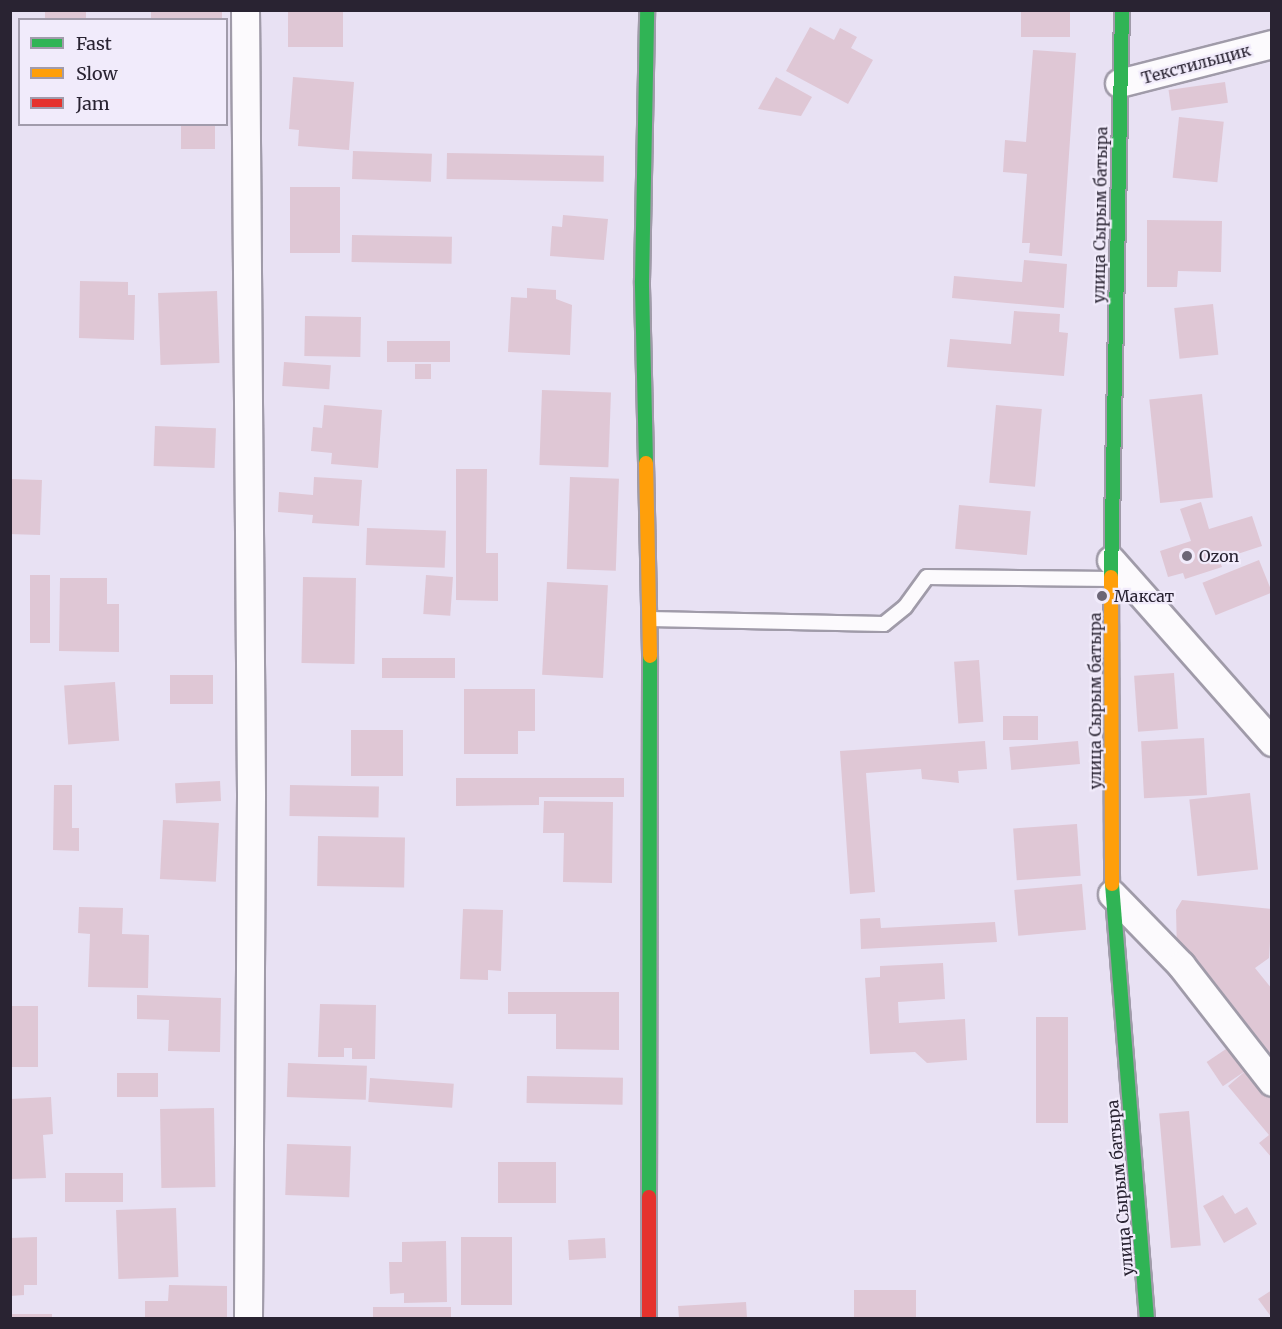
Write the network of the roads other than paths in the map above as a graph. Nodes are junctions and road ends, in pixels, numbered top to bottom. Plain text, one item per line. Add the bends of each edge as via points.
1 (245, 10) edge
2 (647, 10) edge
3 (1122, 10) edge
4 (1272, 44) edge
5 (1119, 83) junction
6 (1111, 570) junction
7 (650, 619) junction
8 (1262, 721) edge
9 (1272, 742) edge
10 (1112, 894) junction
11 (1272, 1082) edge
12 (248, 1318) edge
13 (649, 1318) edge
14 (1147, 1318) edge

1 - 12 street via 251,796
2 - 7 street via 642,281
3 - 5 street, улица Сырым батыра
4 - 5 street, Текстильщик
5 - 6 street, улица Сырым батыра
6 - 7 lane via 927,577 905,607 884,624
6 - 8 street
6 - 10 street, улица Сырым батыра
7 - 13 street
8 - 9 street
10 - 11 street via 1181,965
10 - 14 street, улица Сырым батыра

